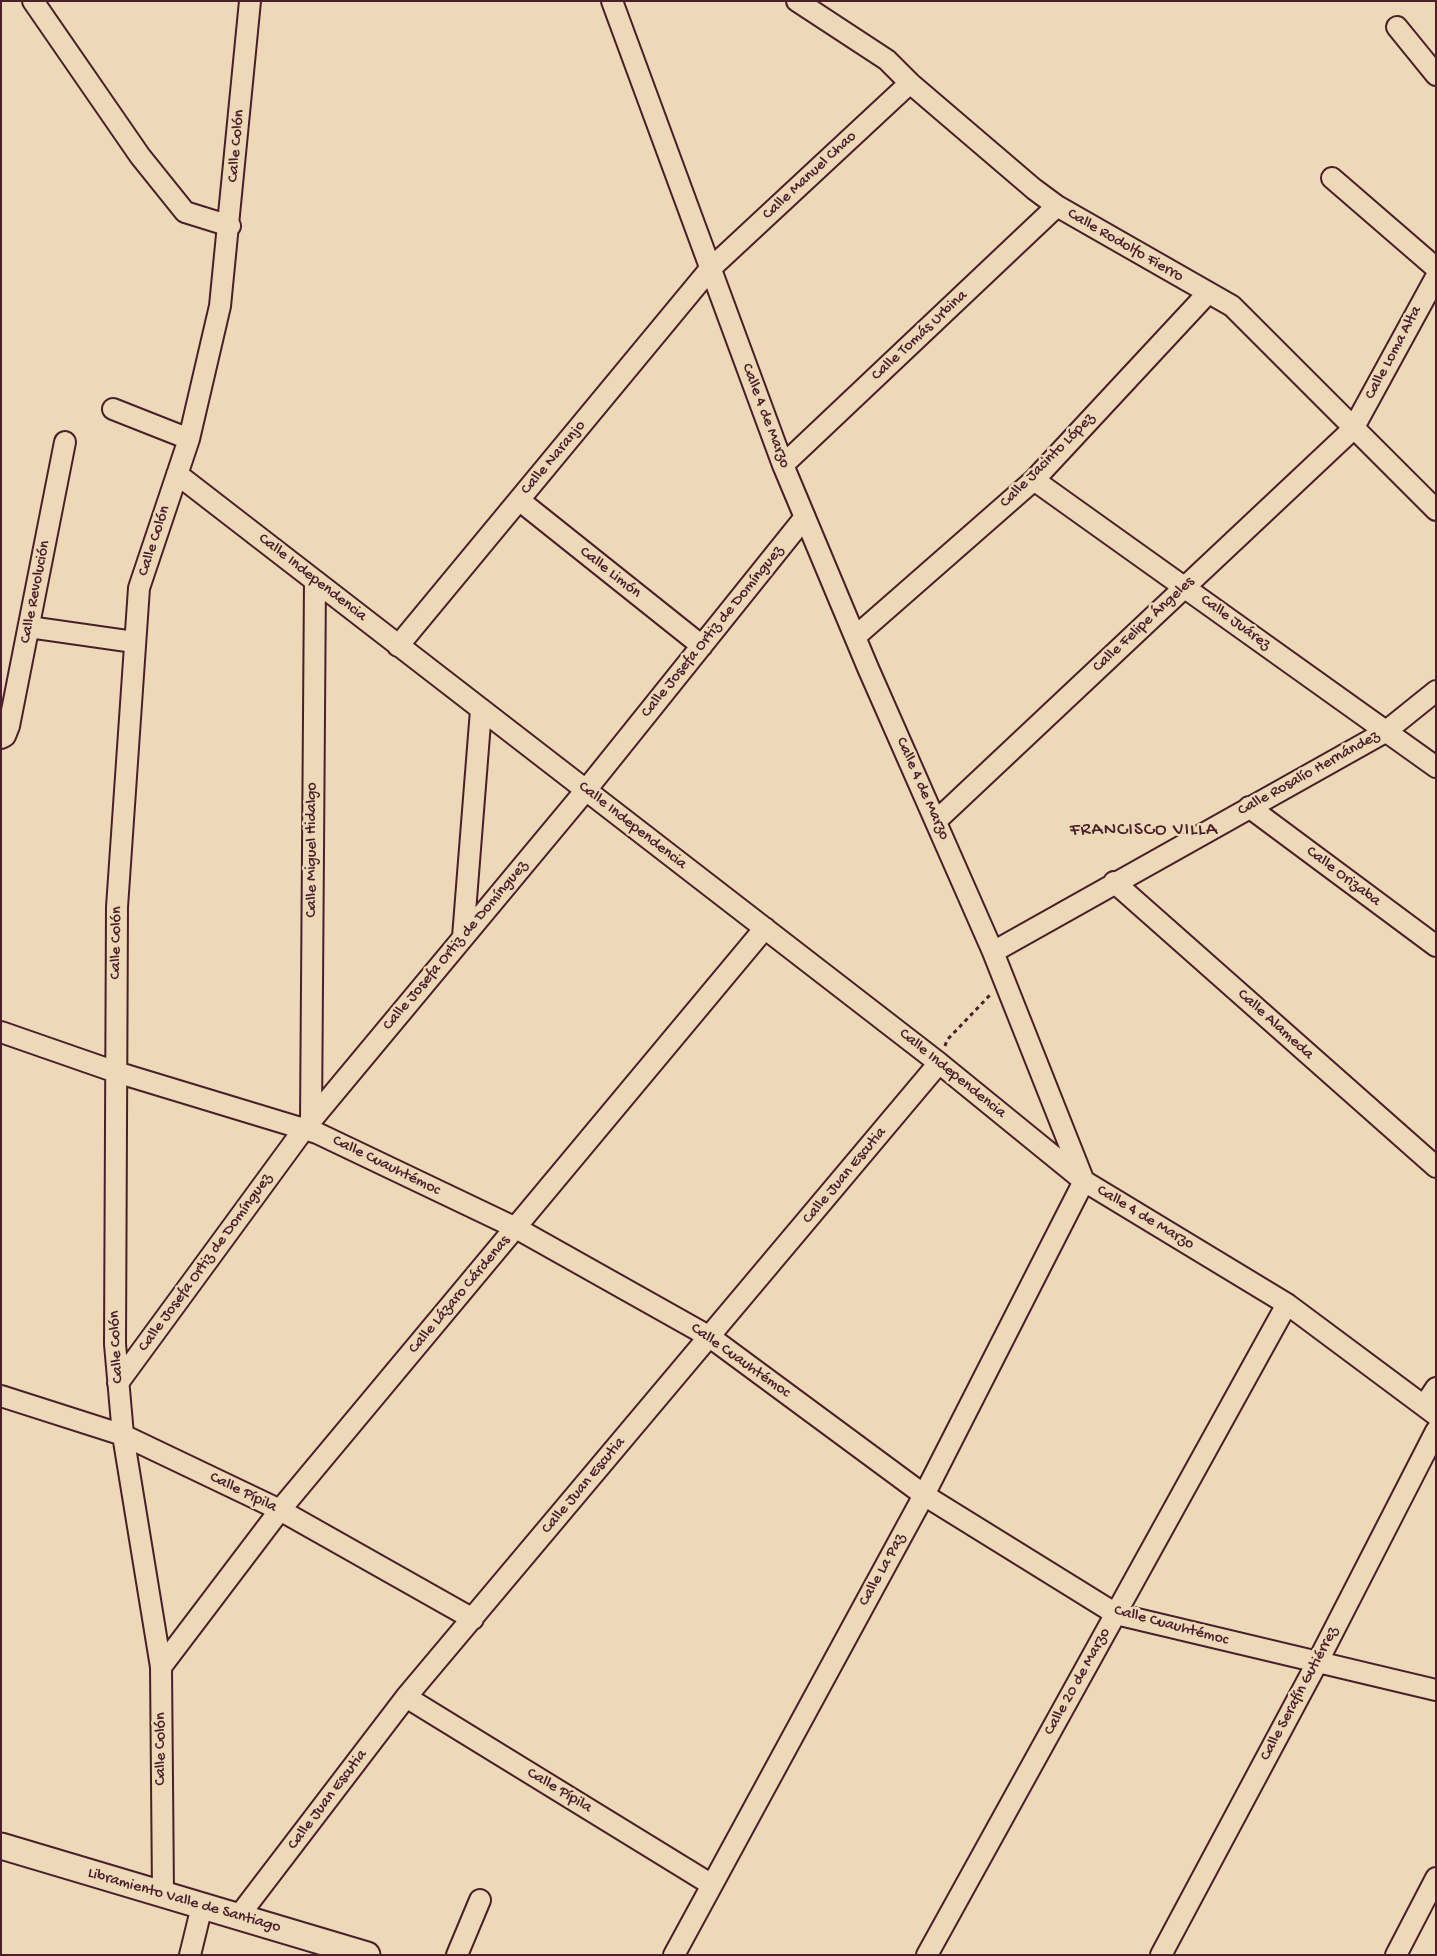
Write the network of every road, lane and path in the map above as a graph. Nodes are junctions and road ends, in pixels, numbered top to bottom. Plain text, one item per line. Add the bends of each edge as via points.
1 (33, 1) edge
2 (250, 1) edge
3 (612, 1) edge
4 (797, 1) edge
5 (1397, 27) dead end
6 (1436, 75) edge
7 (910, 83) junction
8 (1332, 178) dead end
9 (1057, 206) junction
10 (230, 226) junction
11 (1436, 268) edge
12 (710, 269) junction
13 (1436, 277) edge
14 (1207, 294) junction
15 (113, 410) dead end
16 (1353, 430) junction
17 (189, 439) junction
18 (65, 442) dead end
19 (783, 466) junction
20 (177, 474) junction
21 (1034, 480) junction
22 (519, 500) junction
23 (1436, 510) edge
24 (805, 517) junction
25 (314, 581) junction
26 (1186, 587) junction
27 (29, 627) junction
28 (856, 636) junction
29 (134, 642) junction
30 (398, 646) junction
31 (702, 646) junction
32 (1436, 691) edge
33 (482, 710) junction
34 (1385, 732) junction
35 (1, 738) edge
36 (1436, 767) edge
37 (586, 790) junction
38 (1250, 807) junction
39 (936, 821) junction
40 (1114, 882) junction
41 (765, 928) junction
42 (463, 938) junction
43 (1436, 946) edge
44 (993, 952) junction
45 (1004, 980) junction
46 (1, 1032) edge
47 (939, 1063) junction
48 (116, 1072) junction
49 (307, 1124) junction
50 (1436, 1167) edge
51 (1084, 1181) junction
52 (516, 1228) junction
53 (1287, 1304) junction
54 (710, 1337) junction
55 (118, 1383) junction
56 (1436, 1388) edge
57 (1, 1396) edge
58 (1430, 1411) edge
59 (1436, 1431) edge
60 (123, 1436) junction
61 (924, 1495) junction
62 (280, 1510) junction
63 (1116, 1614) junction
64 (473, 1619) junction
65 (1317, 1663) junction
66 (161, 1667) junction
67 (1436, 1690) edge
68 (406, 1697) junction
69 (1, 1846) edge
70 (1436, 1878) edge
71 (712, 1884) junction
72 (163, 1894) junction
73 (480, 1900) dead end
74 (202, 1906) junction
75 (238, 1917) junction
76 (190, 1955) edge
77 (367, 1955) edge
78 (456, 1955) edge
79 (674, 1955) edge
80 (927, 1955) edge
81 (1161, 1955) edge
82 (1396, 1955) edge

1 - 10 street via 140,156 185,212
2 - 10 street, Calle Colón
3 - 12 street, Calle 4 de Marzo
4 - 7 street, Calle Rodolfo Fierro via 887,60
5 - 6 street
7 - 9 street, Calle Rodolfo Fierro
7 - 12 street, Calle Manuel Chao
8 - 11 street
9 - 14 street, Calle Rodolfo Fierro
9 - 19 street, Calle Tomás Urbina
10 - 17 street, Calle Colón via 220,306
12 - 19 street, Calle 4 de Marzo
12 - 22 street, Calle Naranjo
13 - 16 street, Calle Loma Alta
14 - 16 street, Calle Rodolfo Fierro via 1232,306
14 - 21 street, Calle Jacinto López
15 - 17 street
16 - 23 street, Calle Rodolfo Fierro
16 - 26 street, Calle Felipe Ángeles
17 - 20 street, Calle Colón
18 - 27 street, Calle Revolución
19 - 24 street, Calle 4 de Marzo
20 - 25 street, Calle Independencia
20 - 29 street, Calle Colón via 139,588
21 - 26 street, Calle Juárez
21 - 28 street, Calle Jacinto López
22 - 30 street, Calle Naranjo
22 - 31 street, Calle Limón
24 - 28 street, Calle 4 de Marzo
24 - 31 street, Calle Josefa Ortiz de Domínguez
25 - 30 street, Calle Independencia
25 - 49 street, Calle Miguel Hidalgo
26 - 34 street, Calle Juárez
26 - 39 street, Calle Felipe Ángeles
27 - 29 street
27 - 35 street, Calle Revolución via 9,726
28 - 39 street, Calle 4 de Marzo
29 - 48 street, Calle Colón via 117,907
30 - 33 street, Calle Independencia
31 - 37 street, Calle Josefa Ortiz de Domínguez
32 - 34 street, Calle Rosalío Hernández
33 - 37 street, Calle Independencia
33 - 42 street
34 - 36 street, Calle Juárez
34 - 38 street, Calle Rosalío Hernández
37 - 41 street, Calle Independencia
37 - 42 street, Calle Josefa Ortiz de Domínguez
38 - 40 street, Calle Rosalío Hernández
38 - 43 street, Calle Orizaba
39 - 44 street, Calle 4 de Marzo
40 - 44 street, Calle Rosalío Hernández
40 - 50 street, Calle Alameda
41 - 47 street, Calle Independencia
41 - 52 street, Calle Lázaro Cárdenas
42 - 49 street, Calle Josefa Ortiz de Domínguez
44 - 45 street, Calle 4 de Marzo
45 - 47 path via 946,1040
45 - 51 street, Calle 4 de Marzo
46 - 48 street, Calle Cuauhtémoc
47 - 51 street, Calle Independencia
47 - 54 street, Calle Juan Escutia
48 - 49 street, Calle Cuauhtémoc
48 - 55 street, Calle Colón via 115,1344
49 - 52 street, Calle Cuauhtémoc via 317,1133
49 - 55 street, Calle Josefa Ortiz de Domínguez
51 - 53 street, Calle 4 de Marzo
51 - 61 street, Calle La Paz
52 - 54 street, Calle Cuauhtémoc
52 - 62 street, Calle Lázaro Cárdenas
53 - 58 street, Calle 4 de Marzo
53 - 63 street, Calle 20 de Marzo
54 - 61 street, Calle Cuauhtémoc
54 - 64 street, Calle Juan Escutia
55 - 60 street, Calle Colón
56 - 58 street
57 - 60 street, Calle Pípila
59 - 65 street, Calle Serafín Gutiérrez
60 - 62 street, Calle Pípila
60 - 66 street, Calle Colón
61 - 63 street, Calle Cuauhtémoc
61 - 71 street, Calle La Paz
62 - 64 street, Calle Pípila
62 - 66 street, Calle Lázaro Cárdenas
63 - 65 street, Calle Cuauhtémoc
63 - 80 street, Calle 20 de Marzo
64 - 68 street, Calle Juan Escutia
65 - 67 street, Calle Cuauhtémoc
65 - 81 street, Calle Serafín Gutiérrez
66 - 72 street, Calle Colón
68 - 71 street, Calle Pípila
68 - 75 street, Calle Juan Escutia
69 - 72 street, Libramiento Valle de Santiago
70 - 82 street
71 - 79 street, Calle La Paz
72 - 74 street, Libramiento Valle de Santiago
73 - 78 street
74 - 75 street, Libramiento Valle de Santiago
74 - 76 street
75 - 77 street, Libramiento Valle de Santiago

